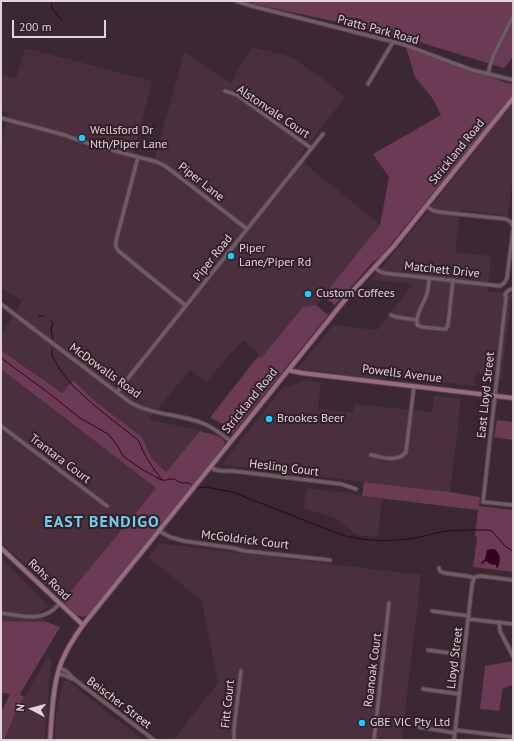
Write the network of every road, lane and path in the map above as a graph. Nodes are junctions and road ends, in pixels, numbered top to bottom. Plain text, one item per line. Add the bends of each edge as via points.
1 (236, 1) edge
2 (513, 16) edge
3 (393, 42) junction
4 (488, 73) junction
5 (513, 80) edge
6 (368, 84) dead end
7 (225, 91) dead end
8 (513, 98) edge
9 (1, 118) edge
10 (323, 134) dead end
11 (311, 148) junction
12 (138, 157) junction
13 (426, 206) junction
14 (513, 226) edge
15 (247, 229) junction
16 (513, 230) edge
17 (374, 267) junction
18 (429, 278) junction
19 (453, 280) junction
20 (513, 289) edge
21 (501, 292) dead end
22 (505, 294) junction
23 (1, 304) edge
24 (186, 306) junction
25 (391, 315) dead end
26 (417, 320) junction
27 (288, 369) junction
28 (414, 386) junction
29 (117, 392) junction
30 (495, 396) junction
31 (513, 398) edge
32 (1, 426) edge
33 (231, 441) junction
34 (371, 456) dead end
35 (210, 468) junction
36 (356, 489) dead end
37 (513, 505) edge
38 (107, 506) dead end
39 (159, 531) junction
40 (1, 548) edge
41 (330, 560) dead end
42 (439, 568) dead end
43 (474, 578) junction
44 (513, 580) edge
45 (390, 603) dead end
46 (59, 604) junction
47 (432, 611) dead end
48 (1, 613) edge
49 (468, 617) junction
50 (499, 622) junction
51 (513, 624) edge
52 (83, 625) junction
53 (428, 650) dead end
54 (464, 655) junction
55 (513, 656) edge
56 (60, 668) junction
57 (241, 671) dead end
58 (58, 674) junction
59 (74, 680) junction
60 (423, 689) dead end
61 (460, 694) junction
62 (419, 727) dead end
63 (455, 731) junction
64 (513, 737) edge
65 (50, 740) edge
66 (154, 740) edge
67 (234, 740) edge
68 (374, 740) edge
69 (454, 740) edge

1 - 3 street, Pratts Park Road
2 - 4 street via 493,56
3 - 4 street, Pratts Park Road via 472,70
3 - 6 street
4 - 5 street, Pratts Park Road
7 - 11 street, Alstonvale Court via 237,95
8 - 13 main road, Strickland Road
9 - 12 street, Piper Lane
10 - 11 street, Piper Road
11 - 15 street, Piper Road
12 - 15 street, Piper Lane via 169,168
12 - 24 street via 116,237 116,249
13 - 14 street via 439,212 506,220
13 - 17 main road, Strickland Road
15 - 24 street, Piper Road
16 - 19 street, Matchett Drive via 507,278 504,283 498,286
17 - 18 street, Matchett Drive via 384,273
17 - 27 main road, Strickland Road
18 - 19 street, Matchett Drive
18 - 26 street
19 - 26 street via 446,329 420,327
20 - 22 street
21 - 22 street
22 - 30 street, East Lloyd Street
23 - 29 street, McDowalls Road
24 - 29 street, Piper Road
25 - 26 street
27 - 28 main road, Powells Avenue via 302,373
27 - 33 main road, Strickland Road
28 - 30 main road, Powells Avenue
28 - 34 street via 407,448 404,454 396,458
29 - 33 street, McDowalls Road via 139,407 203,423
30 - 31 main road, Powells Avenue
30 - 37 street, East Lloyd Street via 483,502
32 - 38 street, Trantara Court
33 - 35 main road, Strickland Road
35 - 36 street, Hesling Court via 218,471 341,484
35 - 39 main road, Strickland Road
39 - 41 street, McGoldrick Court via 184,541
39 - 52 main road, Strickland Road
40 - 46 main road, Rohs Road
42 - 43 street via 440,571
43 - 44 street via 480,576
43 - 49 street, Lloyd Street
45 - 68 street, Roanoak Court
46 - 48 street via 54,610 40,616
46 - 52 main road, Rohs Road
47 - 49 street
49 - 50 street
49 - 54 street, Lloyd Street
50 - 51 street
50 - 55 street via 500,631
52 - 56 main road, Strickland Road via 70,644
53 - 54 street
54 - 61 street, Lloyd Street
56 - 58 main road, Strickland Road
56 - 59 street, Beischer Street
57 - 67 street, Fitt Court
58 - 59 street, Beischer Street
58 - 65 main road, Strickland Road via 53,698
59 - 66 street, Beischer Street
60 - 61 street
61 - 63 street, Lloyd Street
62 - 63 street
63 - 64 street
63 - 69 street, Lloyd Street

